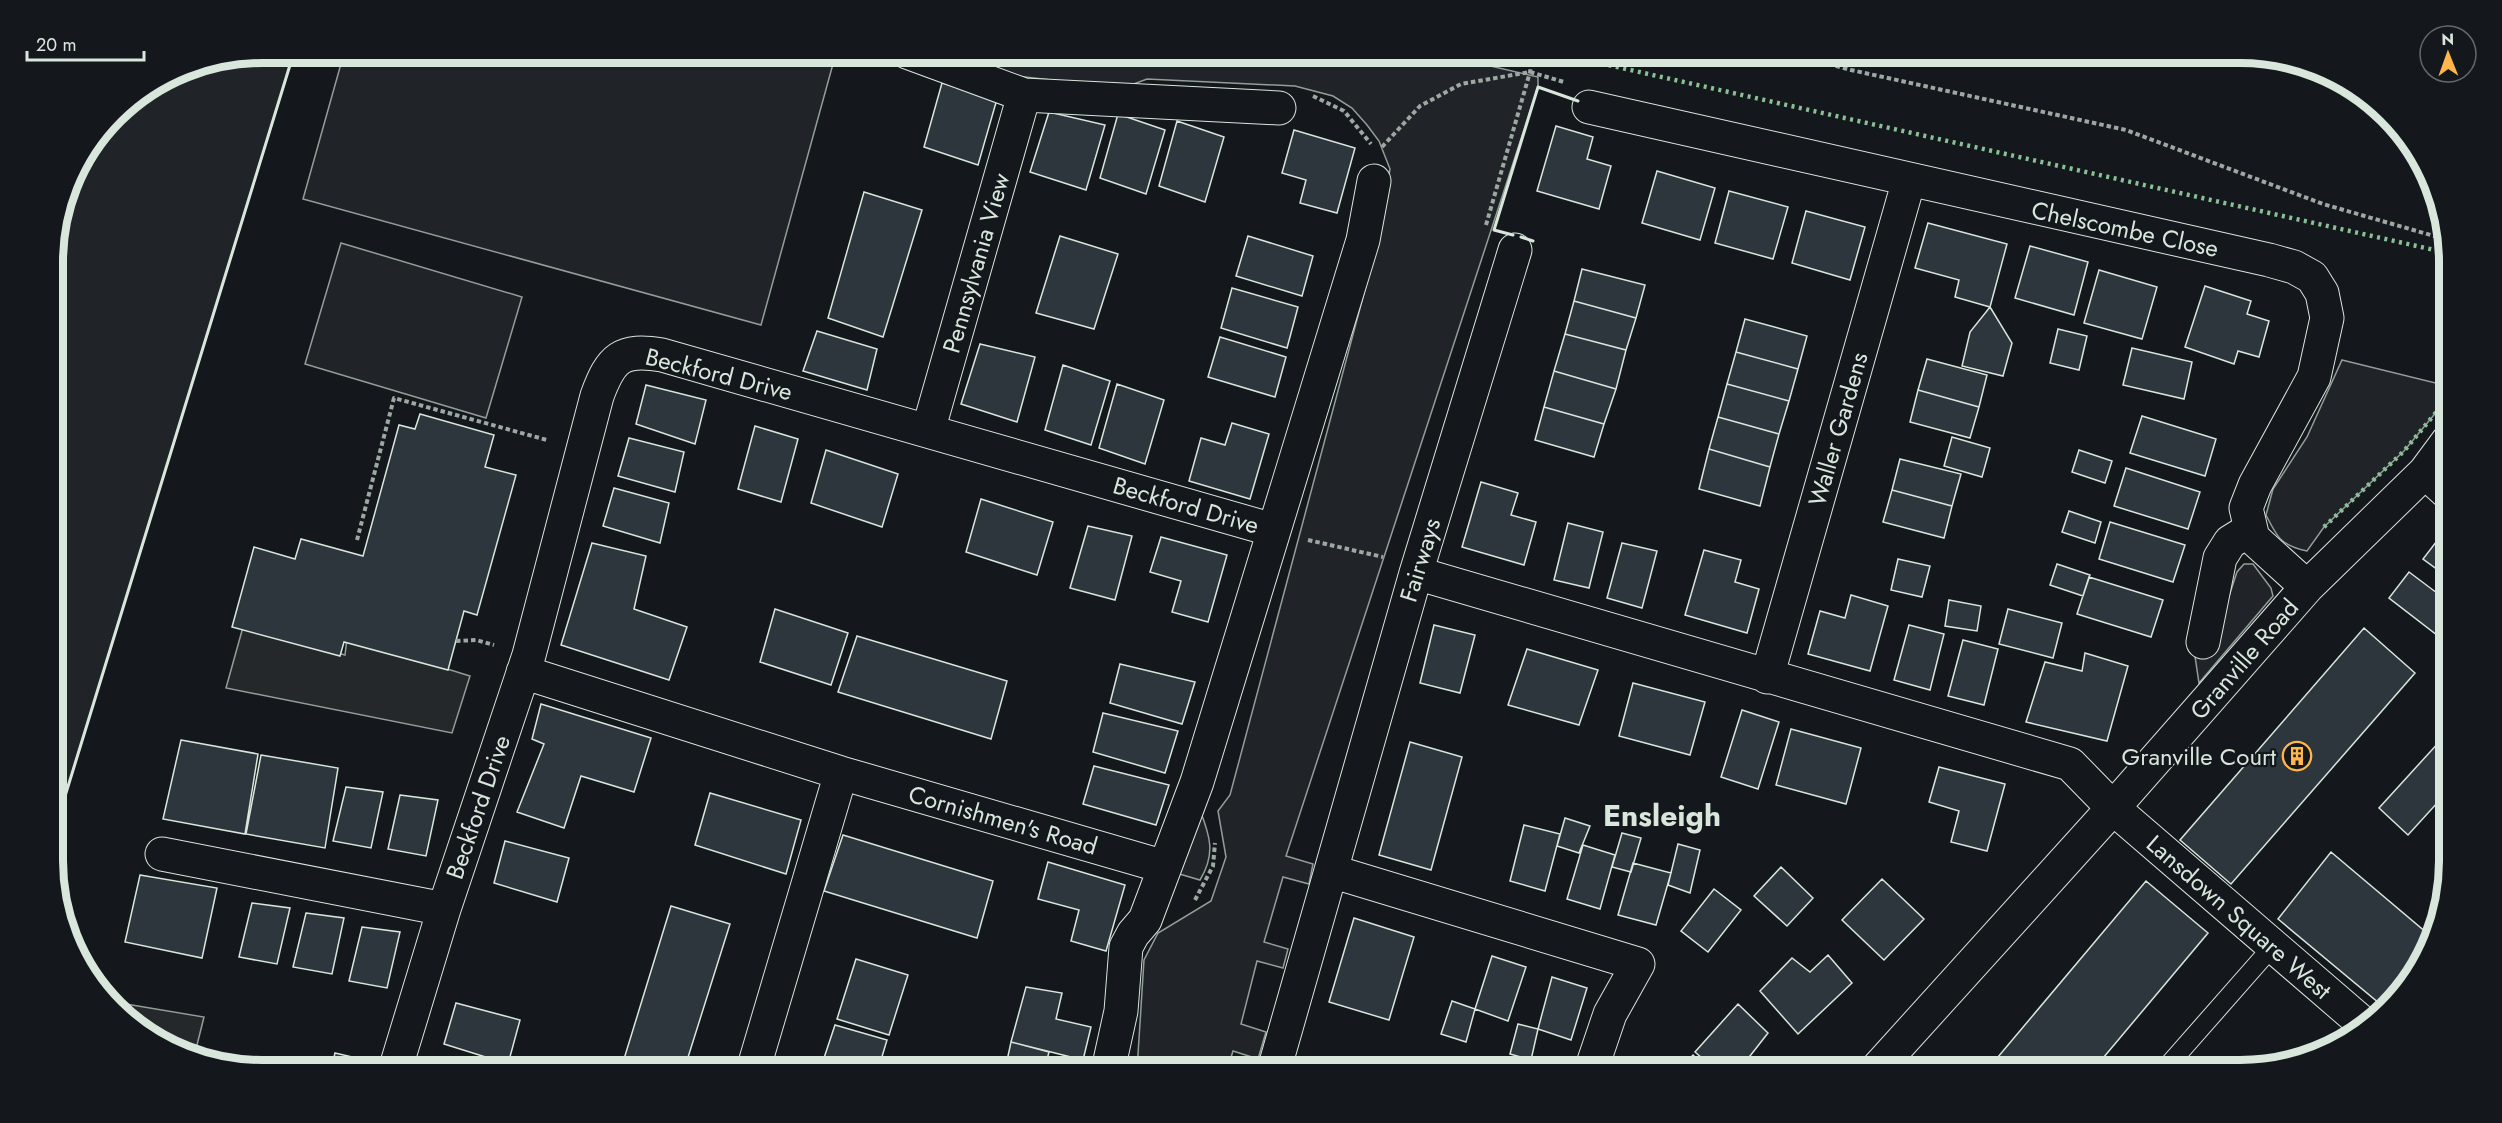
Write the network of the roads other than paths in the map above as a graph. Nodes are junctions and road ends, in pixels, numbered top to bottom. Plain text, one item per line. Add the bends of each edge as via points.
1 (937, 63) edge
2 (1024, 95) junction
3 (1279, 108) road end
4 (1600, 109) road end
5 (1909, 180) junction
6 (1374, 181) dead end
7 (1515, 250) road end
8 (928, 431) junction
9 (2437, 482) edge
10 (2251, 529) junction
11 (1273, 530) junction
12 (1416, 573) junction
13 (2307, 587) junction
14 (2203, 642) dead end
15 (523, 672) junction
16 (1767, 677) junction
17 (841, 773) junction
18 (2113, 808) junction
19 (162, 854) dead end
20 (1165, 867) junction
21 (1331, 871) junction
22 (444, 909) junction
23 (2272, 946) junction
24 (2359, 1020) edge
25 (398, 1060) edge
26 (756, 1060) edge
27 (1110, 1060) edge
28 (1277, 1060) edge
29 (1594, 1060) edge
30 (1885, 1060) edge
31 (2173, 1060) edge

1 - 2 street
2 - 3 street
2 - 8 street, Pennsylvania View
4 - 5 street, Chelscombe Close
5 - 10 street, Chelscombe Close via 2269,260 2312,277 2322,293 2327,318 2323,343 2314,377 2247,508
5 - 16 street, Waller Gardens
6 - 11 street, Beckford Drive via 1363,240
7 - 12 street, Fairways
8 - 11 street, Beckford Drive
8 - 15 street, Beckford Drive via 662,355 640,351 621,357 606,373 581,452
9 - 13 street, Granville Road
10 - 13 street via 2253,538
10 - 14 street via 2230,542 2220,558
11 - 20 street, Beckford Drive via 1197,782
12 - 16 street
12 - 21 street, Fairways
13 - 18 street, Granville Road
15 - 17 street, Cornishmen's Road
15 - 22 street, Beckford Drive
16 - 18 street via 2070,764
17 - 20 street, Cornishmen's Road
17 - 26 street
18 - 23 street, Lansdown Square West
18 - 30 street, Granville Road
19 - 22 street, Beckford Drive
20 - 27 street, Beckford Drive via 1145,920 1126,947 1121,1011
21 - 28 street, Fairways
21 - 29 street via 1638,964 1610,1014
22 - 25 street, Beckford Drive
23 - 24 street, Lansdown Square West
23 - 31 lane

